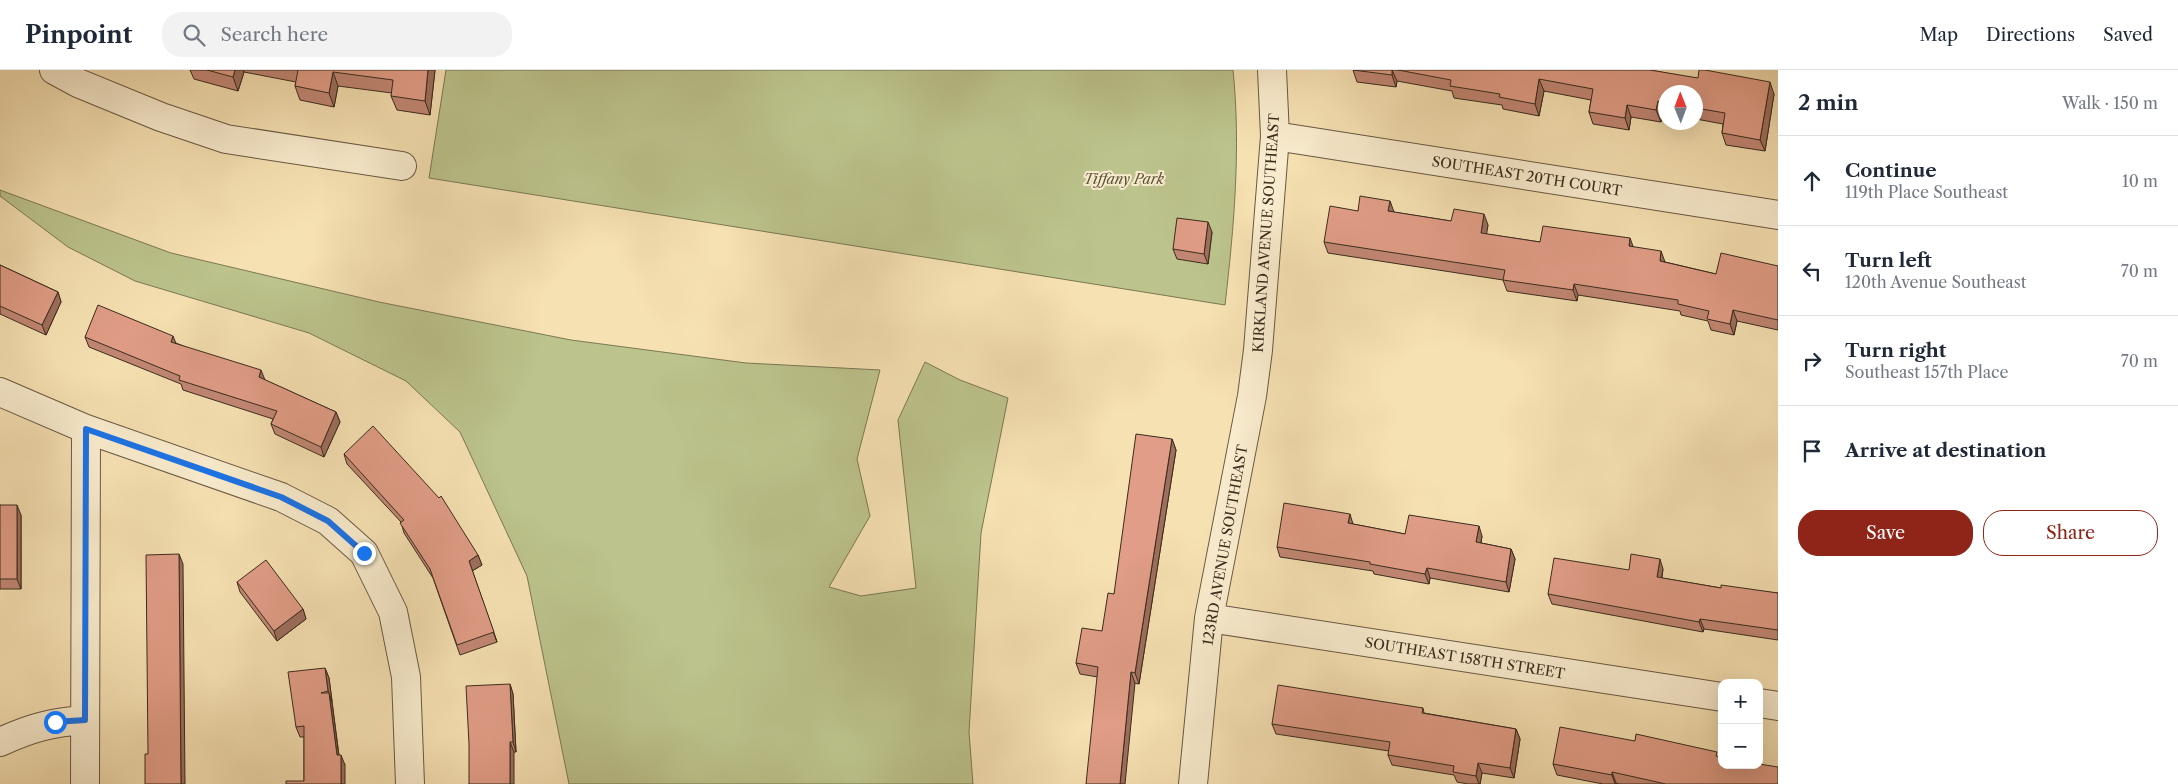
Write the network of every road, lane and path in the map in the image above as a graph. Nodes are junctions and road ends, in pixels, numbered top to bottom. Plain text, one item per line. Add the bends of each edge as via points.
1 (54, 70) edge
2 (1272, 70) edge
3 (1275, 136) junction
4 (402, 166) dead end
5 (1778, 215) edge
6 (0, 392) edge
7 (1252, 396) joint
8 (86, 429) junction
9 (1209, 618) junction
10 (1718, 696) edge
11 (1763, 704) edge
12 (1778, 706) edge
13 (85, 720) junction
14 (0, 742) edge
15 (85, 784) edge
16 (410, 784) edge
17 (1193, 784) edge

1 - 4 street via 161,117 226,138
2 - 3 street, KIRKLAND AVENUE SOUTHEAST
3 - 5 street, SOUTHEAST 20TH COURT
3 - 7 street, KIRKLAND AVENUE SOUTHEAST
6 - 8 street
7 - 9 street, 123RD AVENUE SOUTHEAST
8 - 13 street
8 - 16 street via 281,497 328,521 364,553 393,612 406,677
9 - 10 street, SOUTHEAST 158TH STREET
9 - 17 street, 123RD AVENUE SOUTHEAST
11 - 12 street
13 - 14 street via 55,722
13 - 15 street

